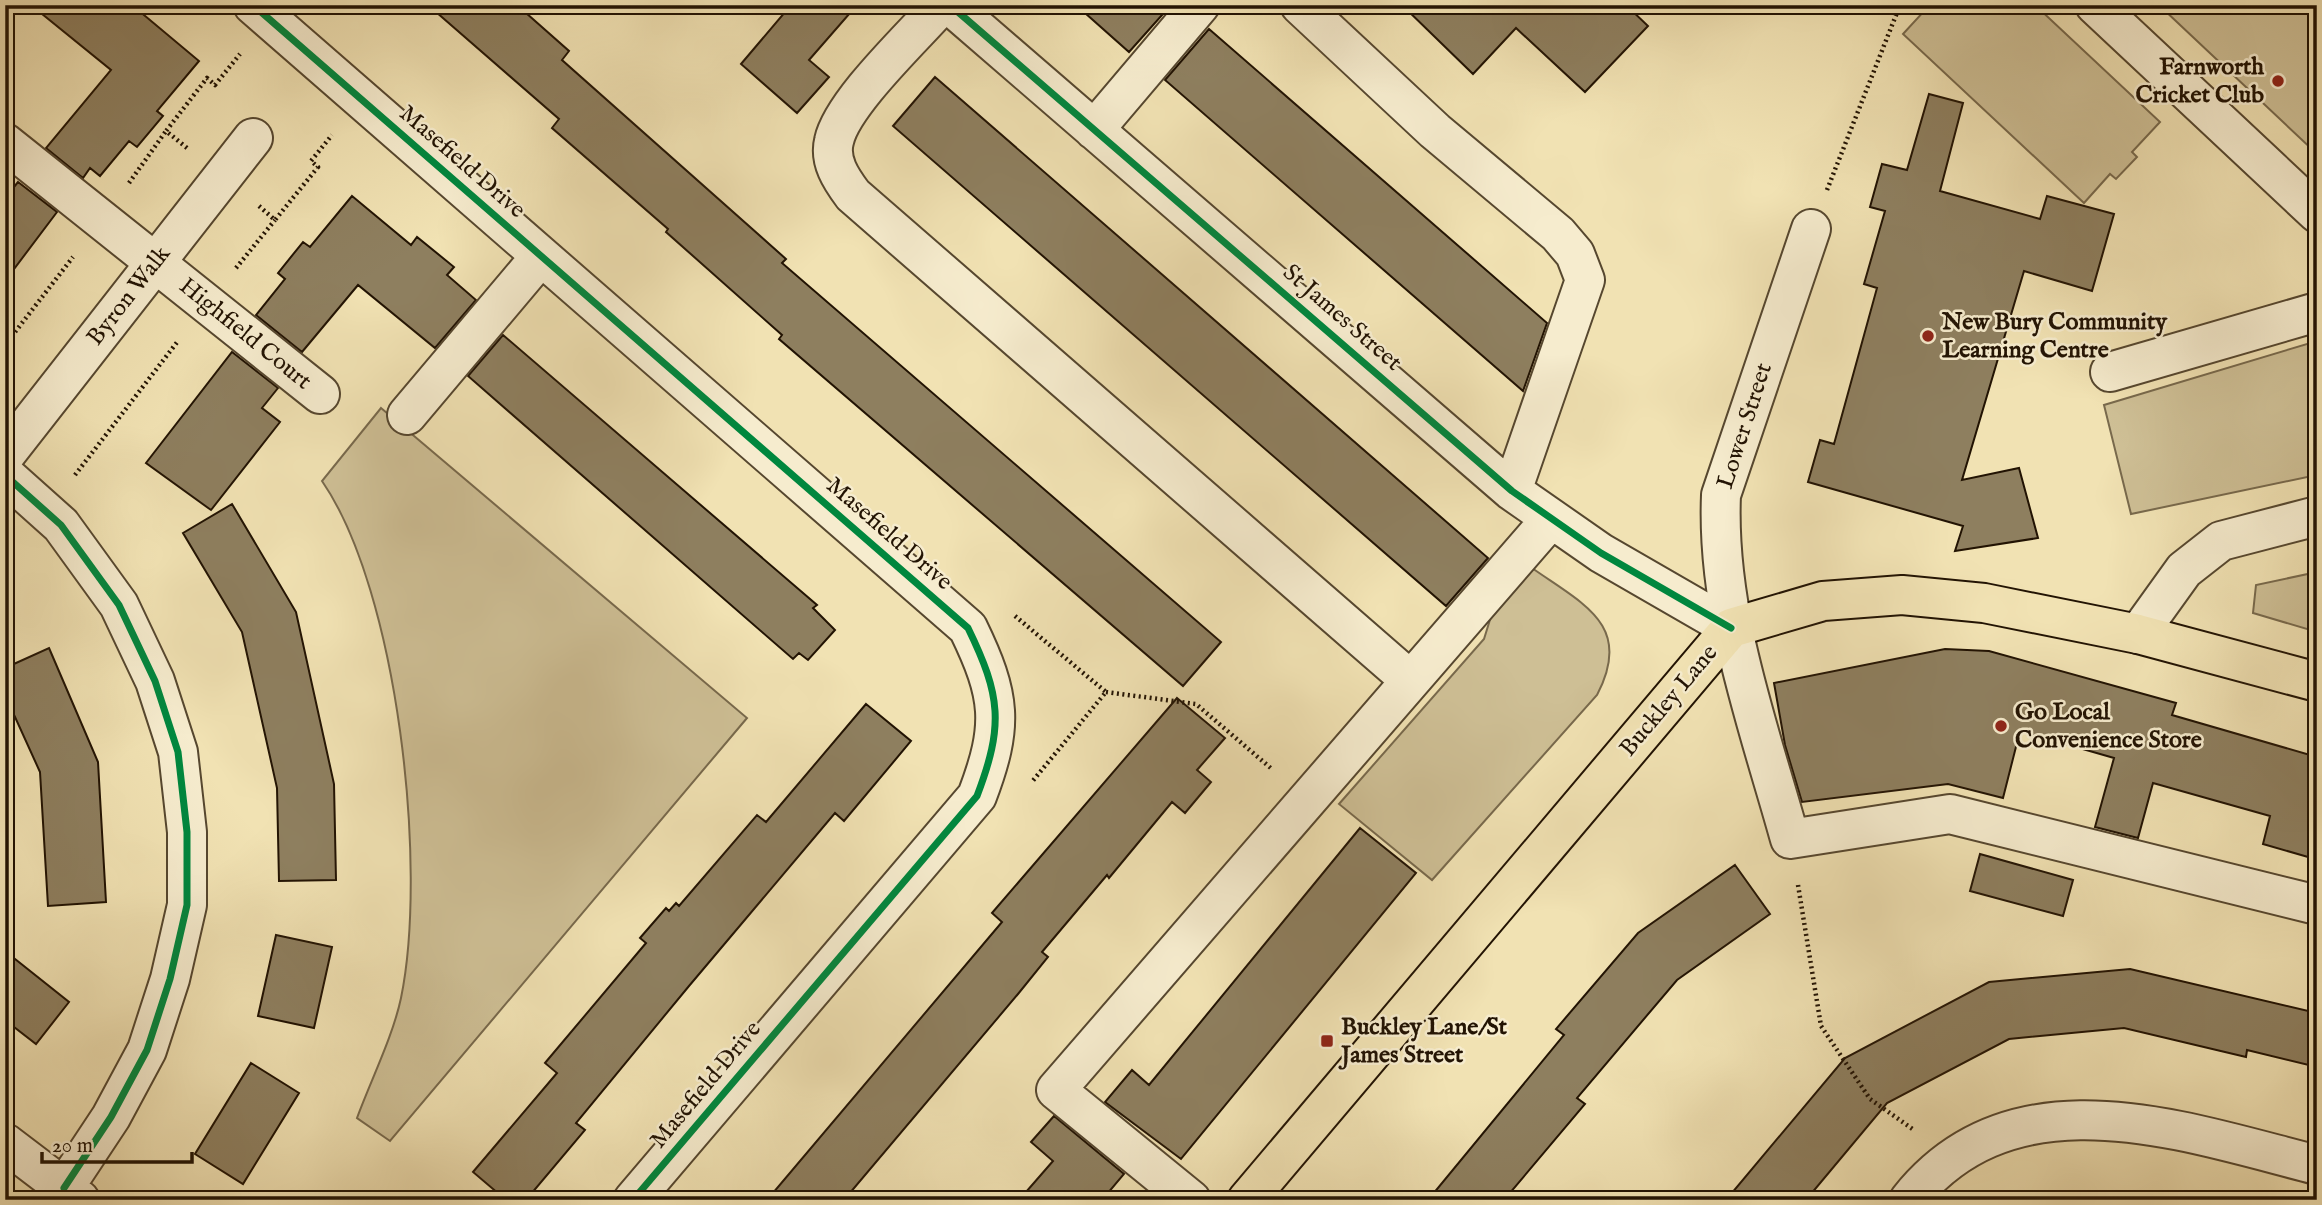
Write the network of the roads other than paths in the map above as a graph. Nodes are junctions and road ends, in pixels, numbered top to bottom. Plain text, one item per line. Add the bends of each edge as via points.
1 (253, 5) edge
2 (941, 5) edge
3 (950, 5) edge
4 (1200, 5) edge
5 (1300, 5) edge
6 (2095, 5) edge
7 (1094, 130) junction
8 (253, 138) dead end
9 (5, 143) edge
10 (2317, 213) edge
11 (1811, 229) road end
12 (541, 256) junction
13 (156, 262) junction
14 (2317, 312) edge
15 (2110, 372) dead end
16 (320, 394) dead end
17 (407, 415) dead end
18 (5, 455) edge
19 (5, 475) edge
20 (1512, 491) junction
21 (2317, 516) edge
22 (1550, 520) junction
23 (1731, 628) junction
24 (2138, 634) junction
25 (1409, 680) junction
26 (2317, 681) edge
27 (2317, 905) edge
28 (5, 1143) edge
29 (2317, 1165) edge
30 (72, 1194) edge
31 (633, 1200) edge
32 (1191, 1200) edge
33 (1247, 1200) edge
34 (1909, 1200) edge

1 - 12 street, Masefield Drive
2 - 25 street via 843,117 833,143 837,173 853,195
3 - 7 street, St James Street
4 - 7 street
5 - 20 street via 1435,131 1559,234 1575,254 1585,280
6 - 10 street
7 - 20 street, St James Street
8 - 13 street, Byron Walk
9 - 13 street, Highfield Court
11 - 23 street, Lower Street via 1721,495
12 - 17 street
12 - 31 street, Masefield Drive via 968,628 988,670 998,716 992,757 977,796
13 - 16 street, Highfield Court
13 - 18 street, Byron Walk
14 - 15 street
19 - 30 street via 61,525 119,605 155,681 178,752 187,832 187,905 170,979 147,1050
20 - 22 street, St James Street
21 - 24 street via 2221,541 2184,570
22 - 23 street, St James Street
22 - 25 street
23 - 24 main road, Buckley Lane via 1824,601 1902,594 1983,603
23 - 27 street, Lower Street via 1790,839 1950,814
23 - 33 main road, Buckley Lane
24 - 26 main road, Buckley Lane
25 - 32 street via 1056,1090
28 - 30 street
29 - 34 street via 2161,1125 2092,1118 2043,1122 1994,1135 1952,1157

